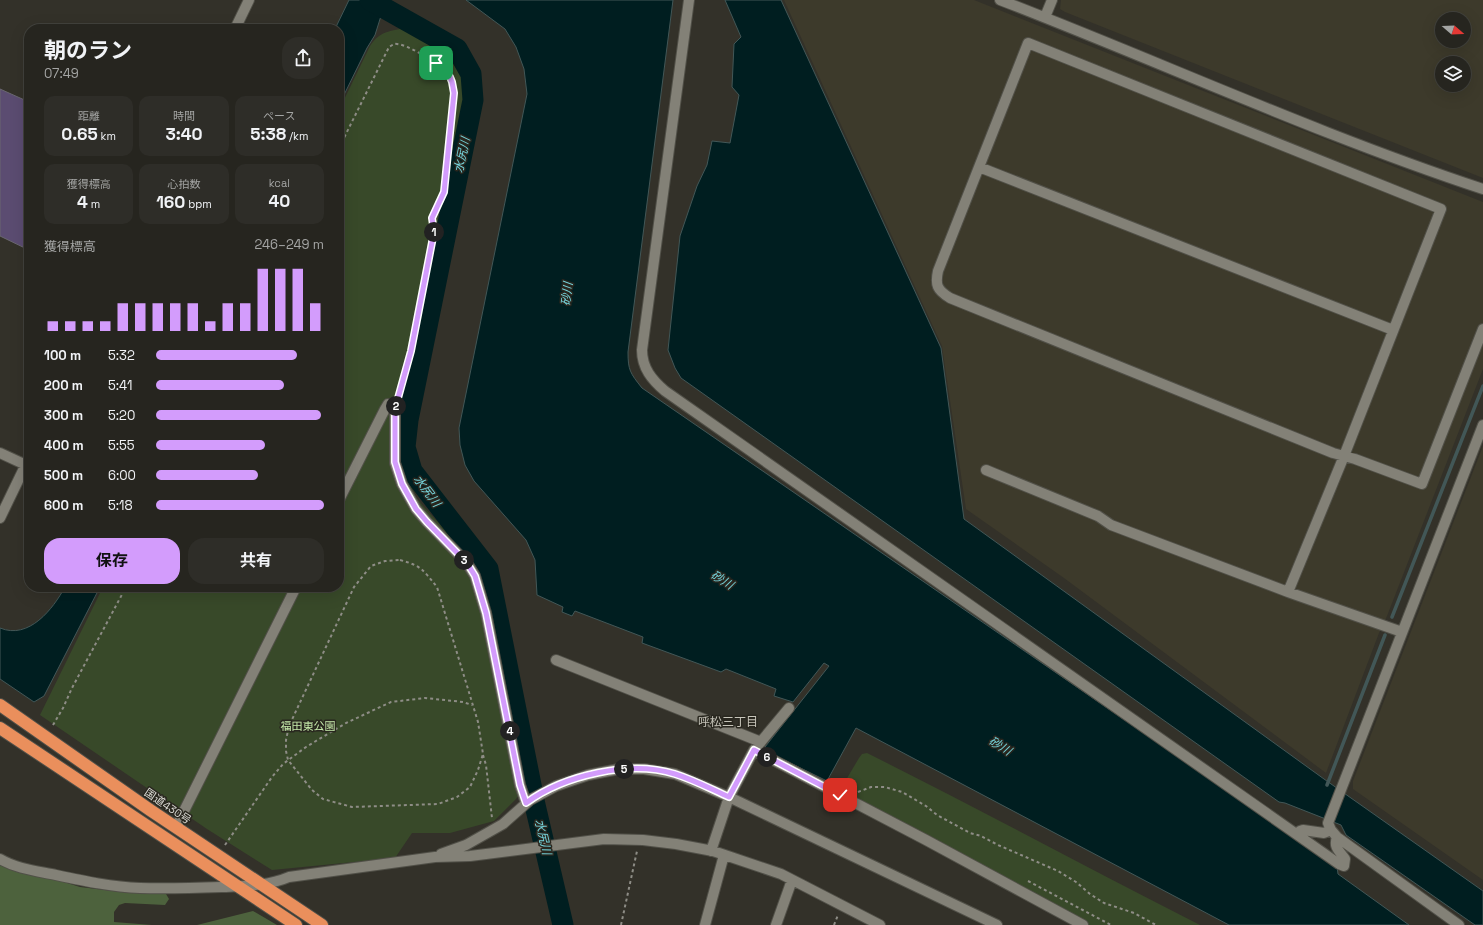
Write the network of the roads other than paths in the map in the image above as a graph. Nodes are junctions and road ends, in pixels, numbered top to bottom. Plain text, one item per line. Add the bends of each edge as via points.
1 (249, 0) edge
2 (689, 0) edge
3 (1000, 0) edge
4 (1052, 0) edge
5 (1045, 17) junction
6 (237, 24) edge
7 (980, 167) junction
8 (1483, 189) edge
9 (1483, 328) edge
10 (1393, 330) junction
11 (1483, 425) edge
12 (0, 453) edge
13 (1344, 456) junction
14 (24, 461) edge
15 (24, 468) edge
16 (986, 470) dead end
17 (344, 490) edge
18 (0, 518) edge
19 (294, 592) edge
20 (1288, 592) junction
21 (1398, 630) junction
22 (556, 660) dead end
23 (0, 705) edge
24 (789, 708) dead end
25 (0, 728) edge
26 (760, 742) junction
27 (754, 750) junction
28 (729, 797) junction
29 (528, 801) junction
30 (176, 827) junction
31 (1332, 830) junction
32 (1297, 834) junction
33 (711, 851) junction
34 (724, 855) junction
35 (435, 856) junction
36 (0, 859) edge
37 (792, 880) junction
38 (261, 884) junction
39 (239, 887) junction
40 (296, 925) edge
41 (322, 925) edge
42 (705, 925) edge
43 (776, 925) edge
44 (880, 925) edge
45 (997, 925) edge
46 (1084, 925) edge
47 (1459, 925) edge

1 - 6 street
2 - 32 street via 642,350 650,376 665,391
3 - 5 street
4 - 5 street
5 - 8 street via 1235,95 1429,171
7 - 10 street
7 - 10 street via 1028,43 1441,209
7 - 13 street via 938,271 936,281 941,292
9 - 13 street via 1422,484
10 - 13 street
11 - 21 street
12 - 14 street
13 - 20 street
15 - 18 street
16 - 20 street via 1098,516 1111,526
17 - 29 street via 384,409 388,404 392,405 395,409 395,462 402,484 416,509 467,563 475,576 486,613 520,785
19 - 30 street
20 - 21 street
21 - 31 street via 1346,776
22 - 26 street
23 - 30 highway, 国道430号
24 - 26 street
25 - 39 highway
26 - 27 street
27 - 28 street
27 - 46 street
28 - 29 street via 675,774 644,769 619,769 588,775
28 - 33 street
28 - 45 street
29 - 35 street via 494,829 466,845
30 - 38 highway, 国道430号
31 - 32 street via 1324,833 1303,830
31 - 32 street via 1337,849 1345,859 1344,866
31 - 47 street
33 - 34 street
33 - 35 street via 676,844 604,839 470,856
34 - 37 street
34 - 42 street
35 - 38 street via 289,877
36 - 39 street via 27,869 111,886
37 - 43 street
37 - 44 street
38 - 39 street
38 - 41 highway, 国道430号
39 - 40 highway

